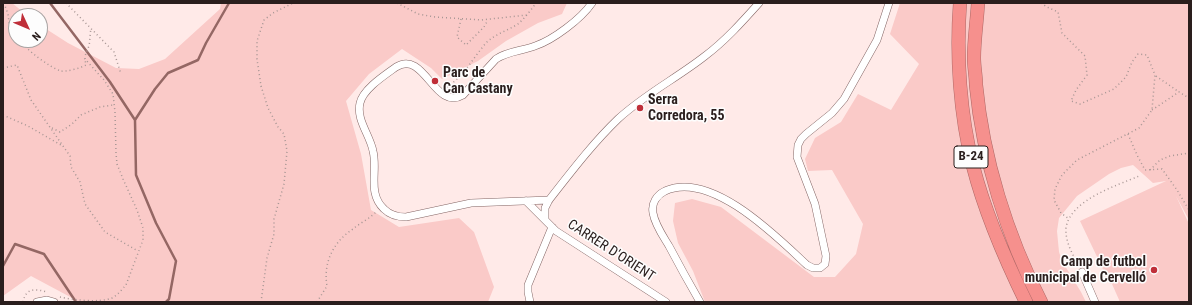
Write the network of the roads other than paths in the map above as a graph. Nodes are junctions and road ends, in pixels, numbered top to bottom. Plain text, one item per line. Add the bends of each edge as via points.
1 (592, 3) edge
2 (759, 3) edge
3 (888, 3) edge
4 (960, 3) edge
5 (978, 3) edge
6 (549, 200) junction
7 (526, 201) junction
8 (545, 220) junction
9 (552, 227) junction
10 (1082, 272) road end
11 (54, 298) edge
12 (37, 302) edge
13 (530, 302) edge
14 (666, 302) edge
15 (700, 302) edge
16 (1026, 302) edge
17 (1041, 302) edge
18 (1095, 302) edge

1 - 7 street via 572,23 541,43 496,59 459,98 444,95 419,69 411,64 405,64 396,67 371,86 360,101 359,114 374,152 374,192 377,201 389,213 406,217 471,203
2 - 6 street via 704,57 657,88 619,119 593,146
3 - 15 street via 876,40 844,99 832,113 801,139 797,151 799,164 815,204 826,251 822,267 815,269 808,265 752,215 710,192 697,188 674,188 661,193 655,199 652,205 657,225
4 - 16 highway, B-24 via 958,47 963,113 973,166 989,218
5 - 17 highway, B-24 via 974,58 979,112 988,159 1008,226
6 - 7 street
6 - 8 street via 545,208
7 - 8 street, CARRER D'ORIENT
8 - 9 street, CARRER D'ORIENT
9 - 13 street via 528,285
9 - 14 street, CARRER D'ORIENT
10 - 18 street
11 - 12 street

